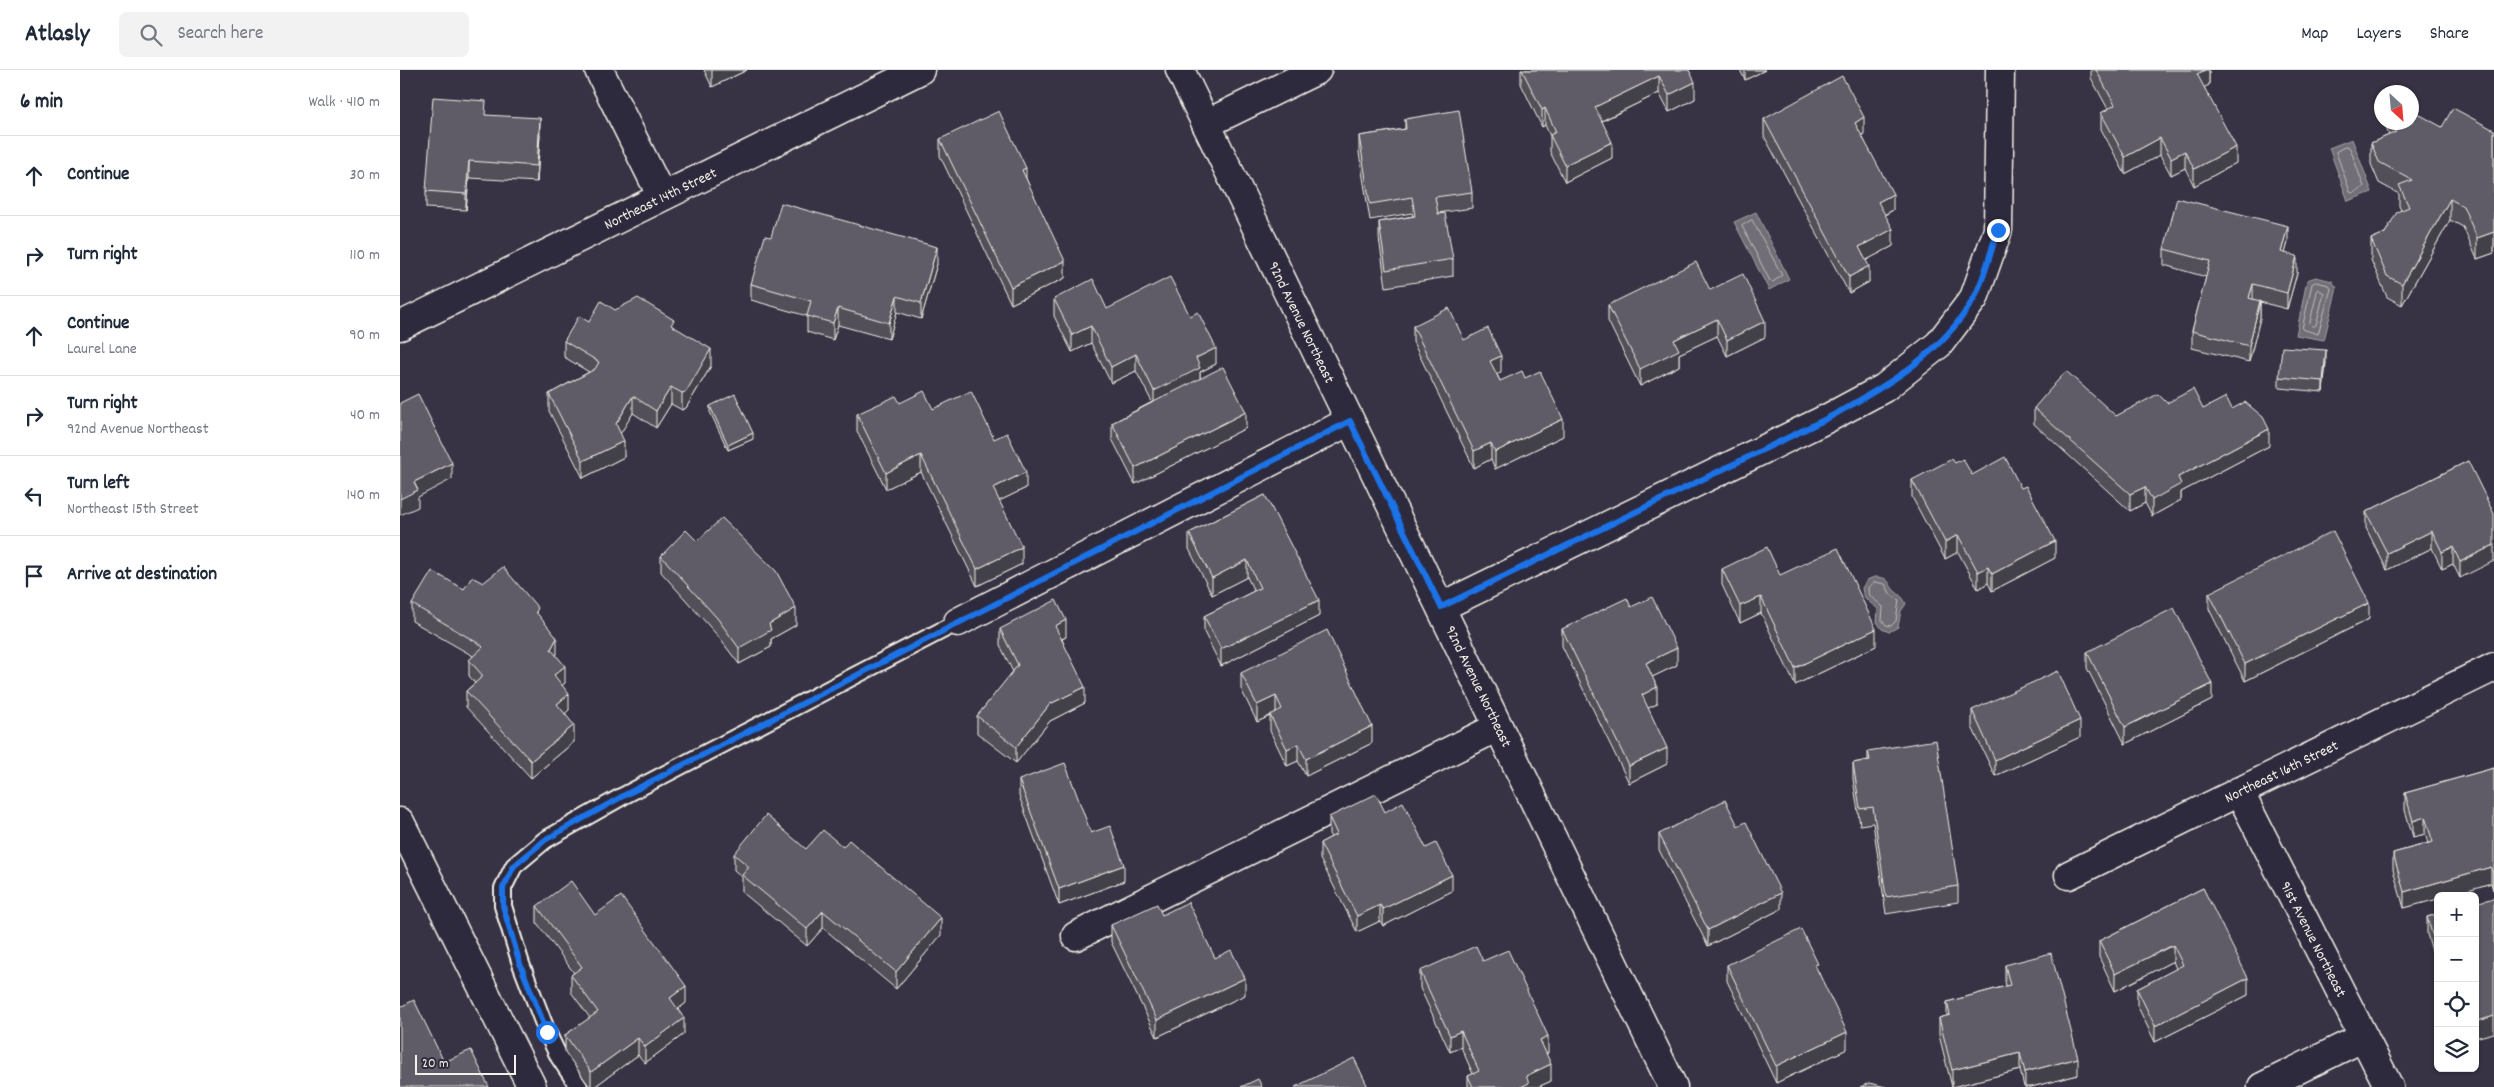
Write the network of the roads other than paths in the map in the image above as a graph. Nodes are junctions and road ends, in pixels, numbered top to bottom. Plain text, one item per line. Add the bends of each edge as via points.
1 (599, 70) edge
2 (920, 70) edge
3 (1180, 70) edge
4 (1317, 70) edge
5 (2000, 70) edge
6 (1206, 124) junction
7 (662, 197) junction
8 (400, 326) edge
9 (1350, 421) junction
10 (1441, 607) junction
11 (958, 622) joint
12 (2494, 667) edge
13 (1498, 727) junction
14 (2239, 792) junction
15 (400, 822) edge
16 (2069, 875) dead end
17 (1076, 936) dead end
18 (2364, 1037) junction
19 (1669, 1085) edge
20 (532, 1087) edge
21 (579, 1087) edge
22 (2262, 1087) edge
23 (2389, 1087) edge

1 - 7 street
2 - 7 street, Northeast 14th Street
3 - 6 street, 92nd Avenue Northeast
4 - 6 street
5 - 10 street via 1998,230 1974,298 1939,344 1884,388 1828,418
6 - 9 street, 92nd Avenue Northeast
7 - 8 street, Northeast 14th Street
9 - 10 street, 92nd Avenue Northeast
9 - 11 street
10 - 13 street, 92nd Avenue Northeast
11 - 21 lane via 623,796 545,840 514,866 503,888 503,906 520,964 547,1032
12 - 14 street, Northeast 16th Street
13 - 17 street
13 - 19 street, 92nd Avenue Northeast
14 - 16 street, Northeast 16th Street
14 - 18 street, 91st Avenue Northeast
15 - 20 street
18 - 22 street
18 - 23 street, 91st Avenue Northeast

